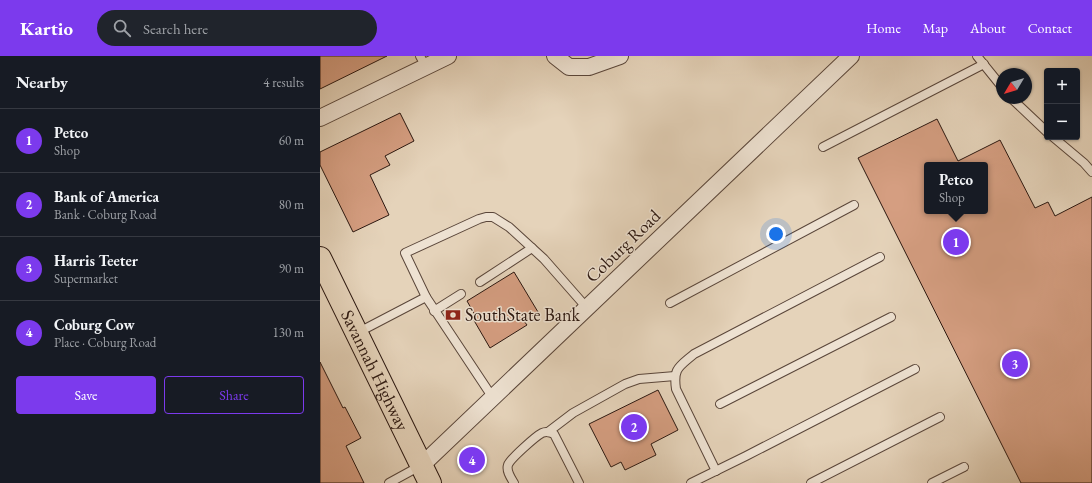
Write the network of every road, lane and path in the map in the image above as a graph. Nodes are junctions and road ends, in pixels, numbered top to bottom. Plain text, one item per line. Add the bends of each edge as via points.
1 (448, 56) edge
2 (555, 56) edge
3 (620, 56) edge
4 (851, 56) edge
5 (977, 56) edge
6 (423, 61) edge
7 (984, 64) junction
8 (996, 79) edge
9 (1017, 104) edge
10 (320, 118) edge
11 (1044, 129) edge
12 (1057, 140) edge
13 (823, 147) dead end
14 (1092, 172) edge
15 (854, 205) dead end
16 (532, 248) junction
17 (880, 257) dead end
18 (320, 258) edge
19 (480, 282) dead end
20 (461, 294) dead end
21 (426, 297) junction
22 (670, 303) dead end
23 (587, 308) junction
24 (434, 311) junction
25 (891, 317) dead end
26 (356, 334) junction
27 (915, 369) dead end
28 (674, 376) junction
29 (492, 398) junction
30 (720, 404) dead end
31 (940, 417) dead end
32 (548, 432) junction
33 (964, 467) dead end
34 (716, 471) junction
35 (426, 474) edge
36 (389, 483) edge
37 (514, 483) edge
38 (579, 483) edge
39 (691, 483) edge
40 (811, 483) edge
41 (932, 483) edge

1 - 6 street
2 - 3 street via 569,67 589,67
4 - 23 street, Coburg Road
5 - 7 lane
6 - 10 street
7 - 8 lane
7 - 13 lane
9 - 11 lane
12 - 14 lane
15 - 22 lane
16 - 19 lane
16 - 21 lane via 509,227 494,217 486,217 405,253
16 - 23 lane
17 - 28 lane via 694,354 680,366
18 - 26 highway, Savannah Highway
20 - 24 lane
21 - 24 lane
21 - 26 lane
23 - 29 street, Coburg Road
24 - 29 lane
25 - 30 lane
26 - 35 highway, Savannah Highway
27 - 34 lane
28 - 32 lane via 639,379 625,384 574,413
28 - 34 lane via 676,389
29 - 35 street, Coburg Road
31 - 40 lane
32 - 37 lane via 542,433 511,461 508,471
32 - 38 lane via 554,434
33 - 41 lane
34 - 39 lane
35 - 36 lane

